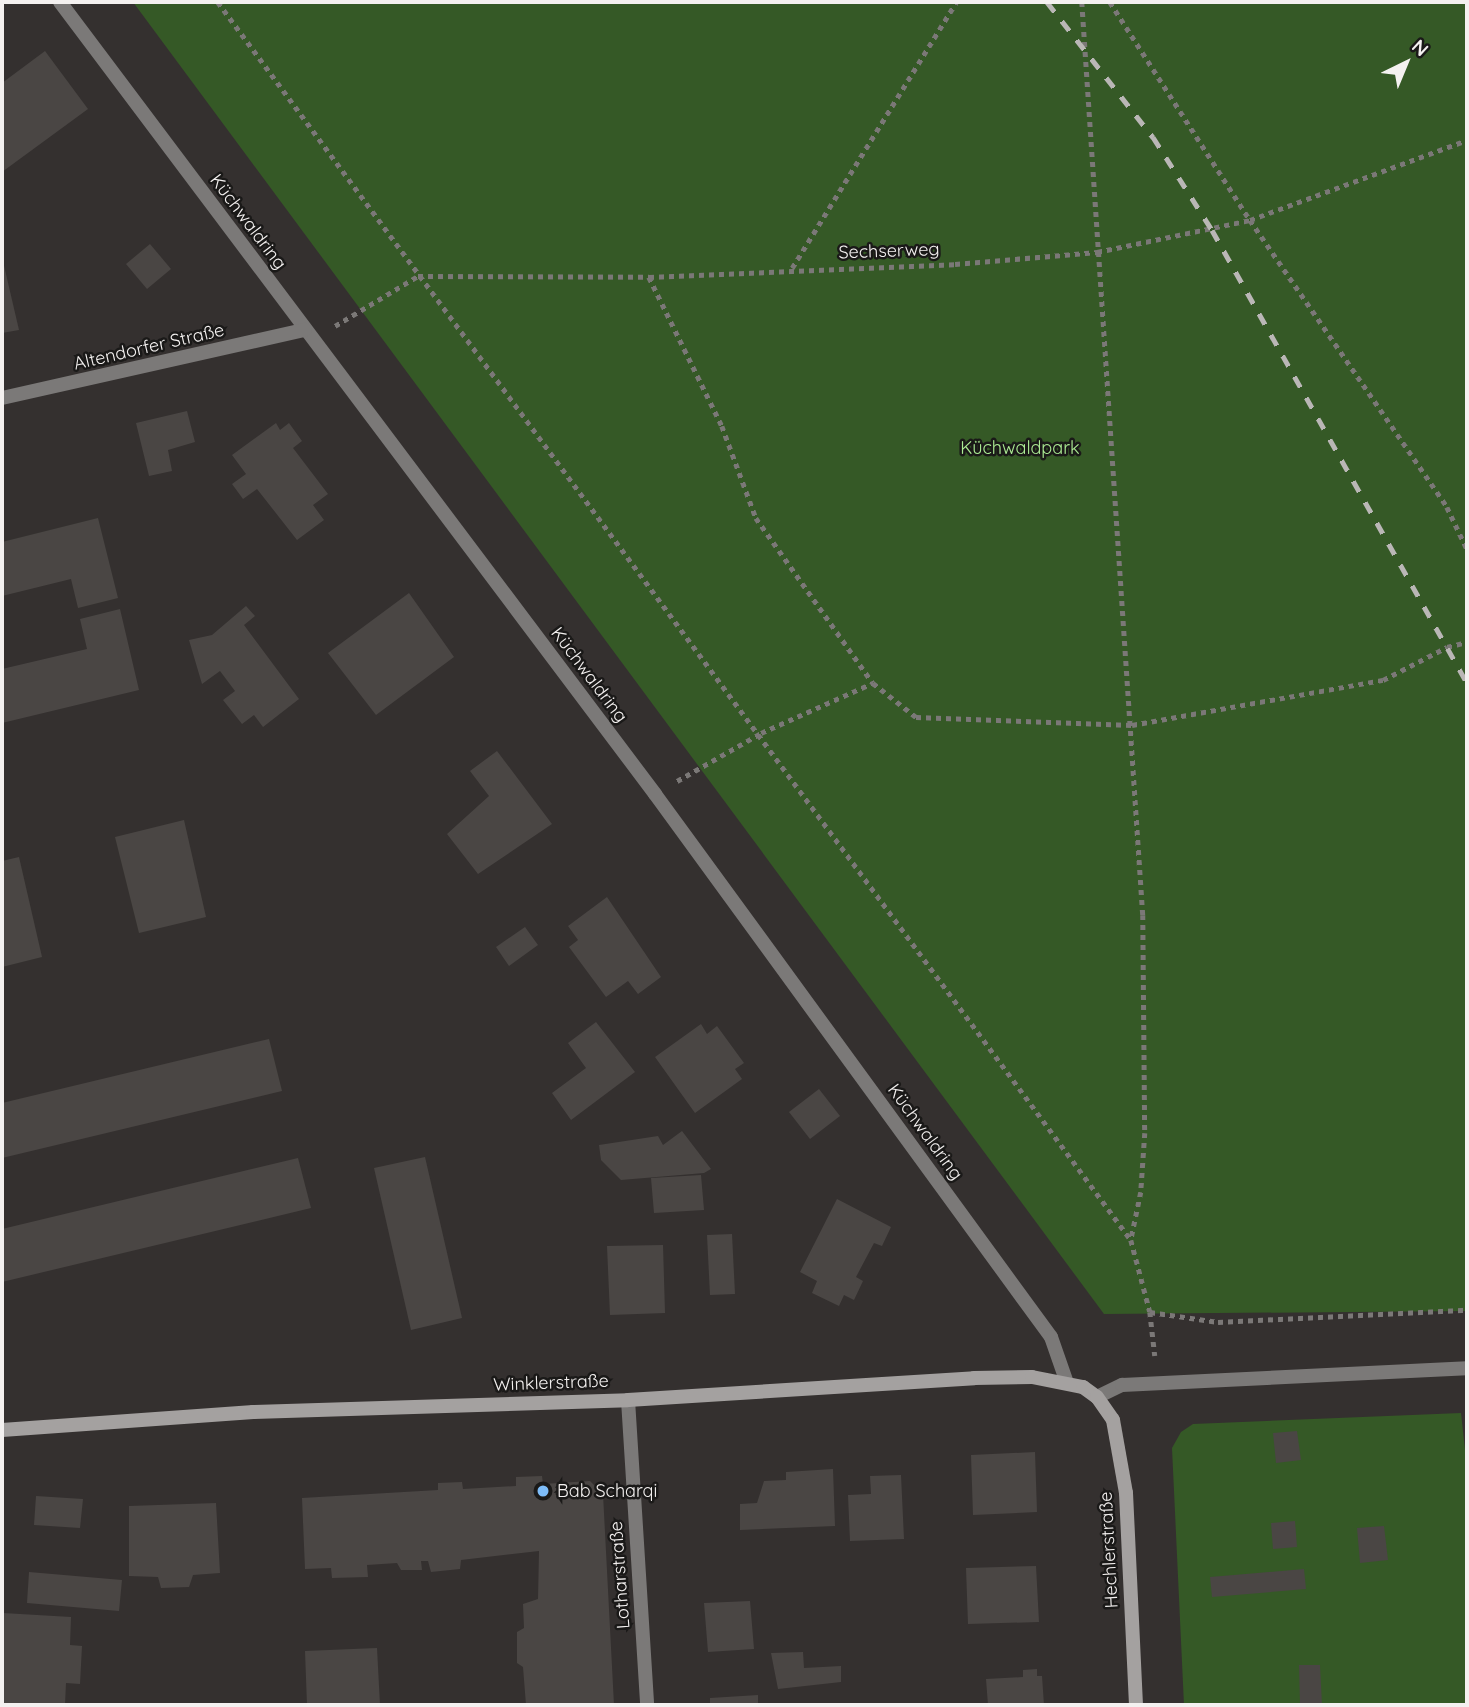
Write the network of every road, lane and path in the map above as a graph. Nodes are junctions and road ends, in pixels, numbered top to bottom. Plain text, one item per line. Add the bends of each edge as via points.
1 (60, 2) edge
2 (218, 2) edge
3 (956, 2) edge
4 (1082, 2) edge
5 (1110, 2) edge
6 (1467, 140) edge
7 (1250, 220) junction
8 (1097, 252) junction
9 (792, 269) junction
10 (418, 276) junction
11 (649, 277) junction
12 (307, 335) junction
13 (2, 398) edge
14 (1467, 549) edge
15 (1467, 642) edge
16 (873, 683) junction
17 (1132, 726) junction
18 (761, 733) junction
19 (655, 794) junction
20 (1131, 1240) junction
21 (1467, 1310) edge
22 (1150, 1312) junction
23 (1467, 1368) edge
24 (1067, 1383) junction
25 (1157, 1383) junction
26 (1097, 1397) junction
27 (628, 1400) junction
28 (2, 1430) edge
29 (647, 1705) edge
30 (1136, 1705) edge

1 - 12 street, Küchwaldring
2 - 10 path
3 - 9 path
4 - 8 path
5 - 7 path
6 - 7 path, Sechserweg
7 - 8 path, Sechserweg
7 - 14 path via 1447,507
8 - 9 path, Sechserweg via 955,264
8 - 17 path
9 - 11 path, Sechserweg
10 - 11 path, Sechserweg
10 - 12 path
10 - 18 path
11 - 16 path via 722,426 756,518
12 - 13 street, Altendorfer Straße
12 - 19 street, Küchwaldring
15 - 17 path via 1447,647 1383,680
16 - 17 path via 916,717
16 - 18 path
17 - 20 path via 1143,915 1145,1133 1141,1192
18 - 19 path
18 - 20 path
19 - 24 street, Küchwaldring via 1051,1337
20 - 22 path
21 - 22 path via 1218,1322
22 - 25 path
23 - 25 street
24 - 26 main road, Winklerstraße
24 - 27 main road, Winklerstraße via 1032,1377 974,1378
25 - 26 street via 1122,1385
26 - 30 main road, Hechlerstraße via 1113,1420 1126,1493
27 - 28 main road, Winklerstraße via 253,1412
27 - 29 street, Lotharstraße

